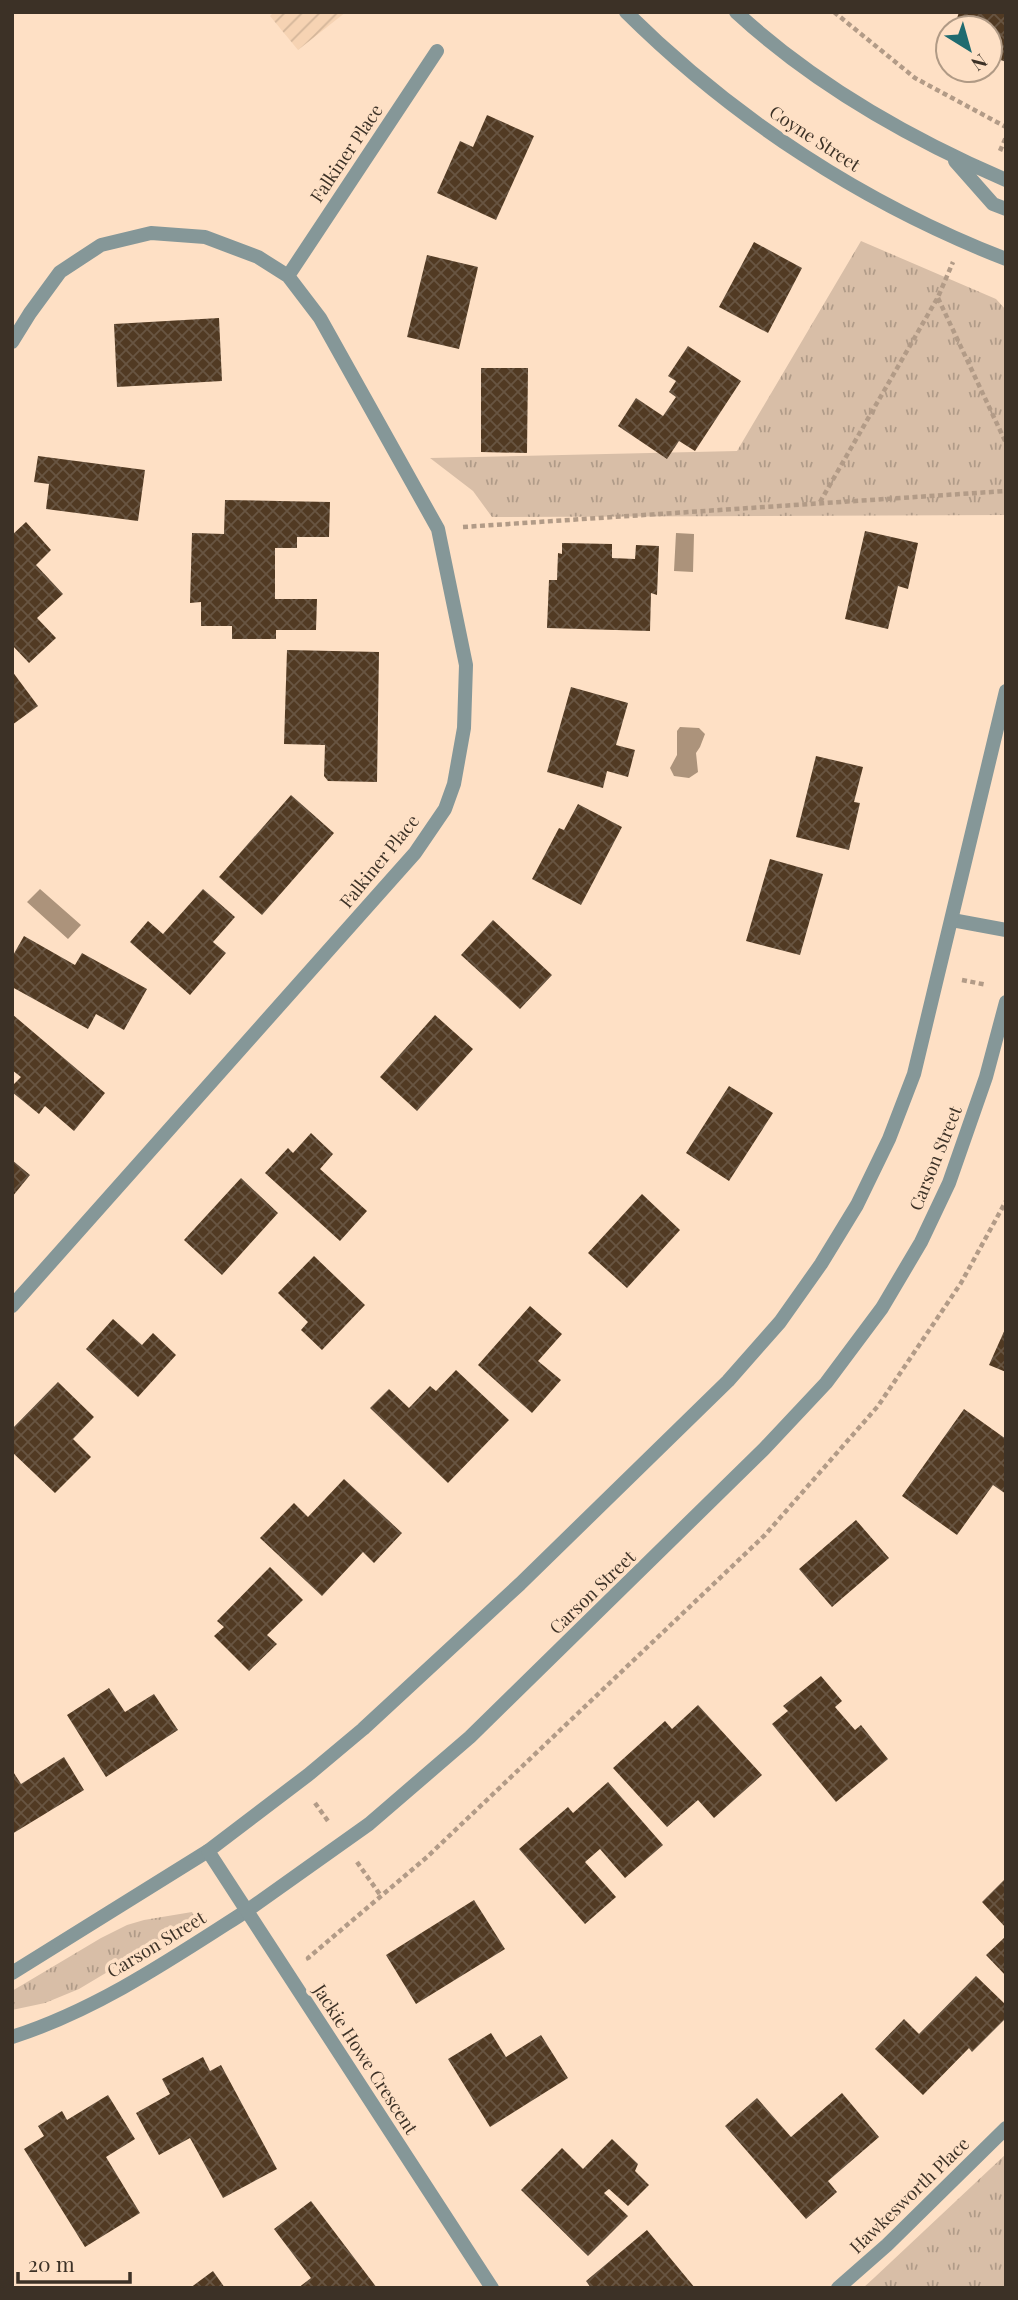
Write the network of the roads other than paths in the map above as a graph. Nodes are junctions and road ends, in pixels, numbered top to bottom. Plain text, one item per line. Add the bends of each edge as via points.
1 (626, 12) edge
2 (736, 12) edge
3 (437, 51) dead end
4 (950, 155) junction
5 (1006, 180) edge
6 (1006, 209) edge
7 (1003, 261) edge
8 (288, 276) junction
9 (12, 342) edge
10 (1005, 699) edge
11 (952, 920) junction
12 (1006, 930) edge
13 (1006, 1002) edge
14 (12, 1306) edge
15 (208, 1851) junction
16 (248, 1910) junction
17 (12, 1973) edge
18 (12, 2037) edge
19 (1006, 2128) edge
20 (487, 2286) edge
21 (838, 2288) edge

1 - 7 street, Coyne Street via 704,83 839,179
2 - 4 street via 832,86
3 - 8 street, Falkiner Place
4 - 5 street
4 - 6 street via 993,204
8 - 9 street, Falkiner Place via 258,257 205,237 151,233 101,245 60,272
8 - 14 street, Falkiner Place via 320,318 438,529 466,665 464,728 454,784 445,809 415,853
10 - 11 street
11 - 12 street
11 - 15 street via 914,1074 889,1139 857,1205 780,1322 681,1428 446,1654 345,1745
13 - 16 street, Carson Street via 965,1141 921,1242 882,1308 826,1383 470,1737 369,1824
15 - 16 street, Jackie Howe Crescent
15 - 17 street
16 - 18 street, Carson Street via 100,2000
16 - 20 street, Jackie Howe Crescent
19 - 21 street, Hawkesworth Place

